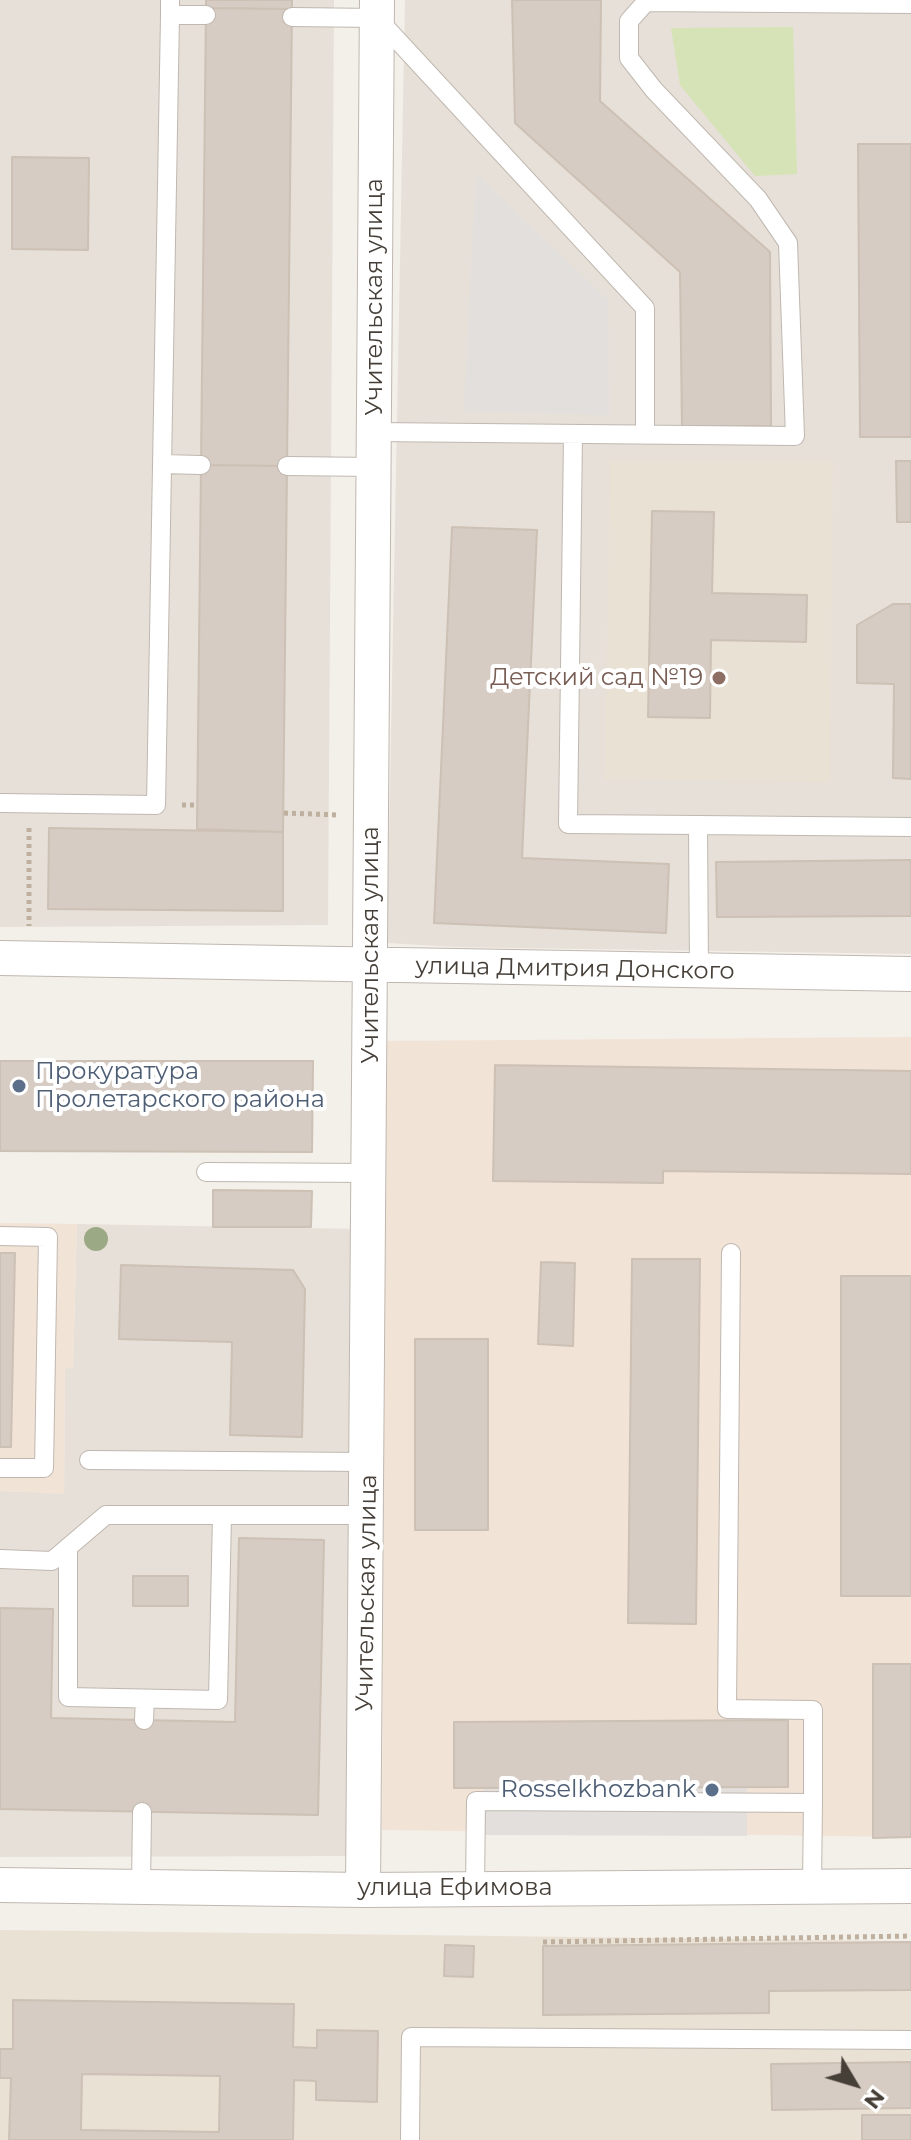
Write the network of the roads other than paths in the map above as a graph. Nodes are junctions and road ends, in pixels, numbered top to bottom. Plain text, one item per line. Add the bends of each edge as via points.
1 (742, 1) edge
2 (911, 4) edge
3 (170, 7) edge
4 (377, 9) edge
5 (206, 15) dead end
6 (292, 17) dead end
7 (374, 432) junction
8 (573, 435) junction
9 (645, 435) junction
10 (162, 464) junction
11 (201, 465) dead end
12 (287, 466) dead end
13 (374, 467) junction
14 (0, 803) edge
15 (698, 825) junction
16 (911, 827) edge
17 (15, 958) edge
18 (370, 965) junction
19 (699, 971) junction
20 (911, 974) edge
21 (206, 1172) dead end
22 (370, 1173) junction
23 (0, 1236) edge
24 (731, 1253) dead end
25 (89, 1460) dead end
26 (368, 1462) junction
27 (0, 1468) edge
28 (222, 1515) junction
29 (367, 1515) junction
30 (68, 1547) junction
31 (0, 1559) edge
32 (145, 1699) junction
33 (144, 1720) dead end
34 (813, 1803) junction
35 (142, 1812) dead end
36 (0, 1885) edge
37 (812, 1885) junction
38 (911, 1886) edge
39 (141, 1887) junction
40 (475, 1889) junction
41 (363, 1890) junction
42 (911, 2040) edge
43 (410, 2140) edge

1 - 2 lane
1 - 9 lane via 646,2 629,21 629,58 758,199 788,243 795,436
3 - 5 lane
3 - 10 lane
4 - 6 lane
4 - 7 street, Учительская улица
4 - 9 lane via 645,308
7 - 8 lane
7 - 13 street, Учительская улица
8 - 9 lane
8 - 15 lane via 568,824
10 - 11 lane
10 - 14 lane via 156,805
12 - 13 lane
13 - 18 street, Учительская улица
15 - 16 lane
15 - 19 lane
17 - 18 street, улица Дмитрия Донского
18 - 19 street, улица Дмитрия Донского
18 - 22 street, Учительская улица
19 - 20 street, улица Дмитрия Донского
21 - 22 lane
22 - 26 street, Учительская улица
23 - 27 lane via 48,1237 44,1468
24 - 34 lane via 727,1709 813,1710
25 - 26 lane
26 - 29 street, Учительская улица
28 - 29 lane
28 - 30 lane via 106,1515
28 - 32 lane via 218,1700
29 - 41 street, Учительская улица
30 - 31 lane via 52,1561
30 - 32 lane via 68,1697
32 - 33 lane
34 - 37 lane
34 - 40 lane via 476,1801
35 - 39 lane
36 - 39 street, улица Ефимова
37 - 38 street, улица Ефимова
37 - 40 street, улица Ефимова
39 - 41 street, улица Ефимова
40 - 41 street, улица Ефимова
42 - 43 lane via 411,2037

